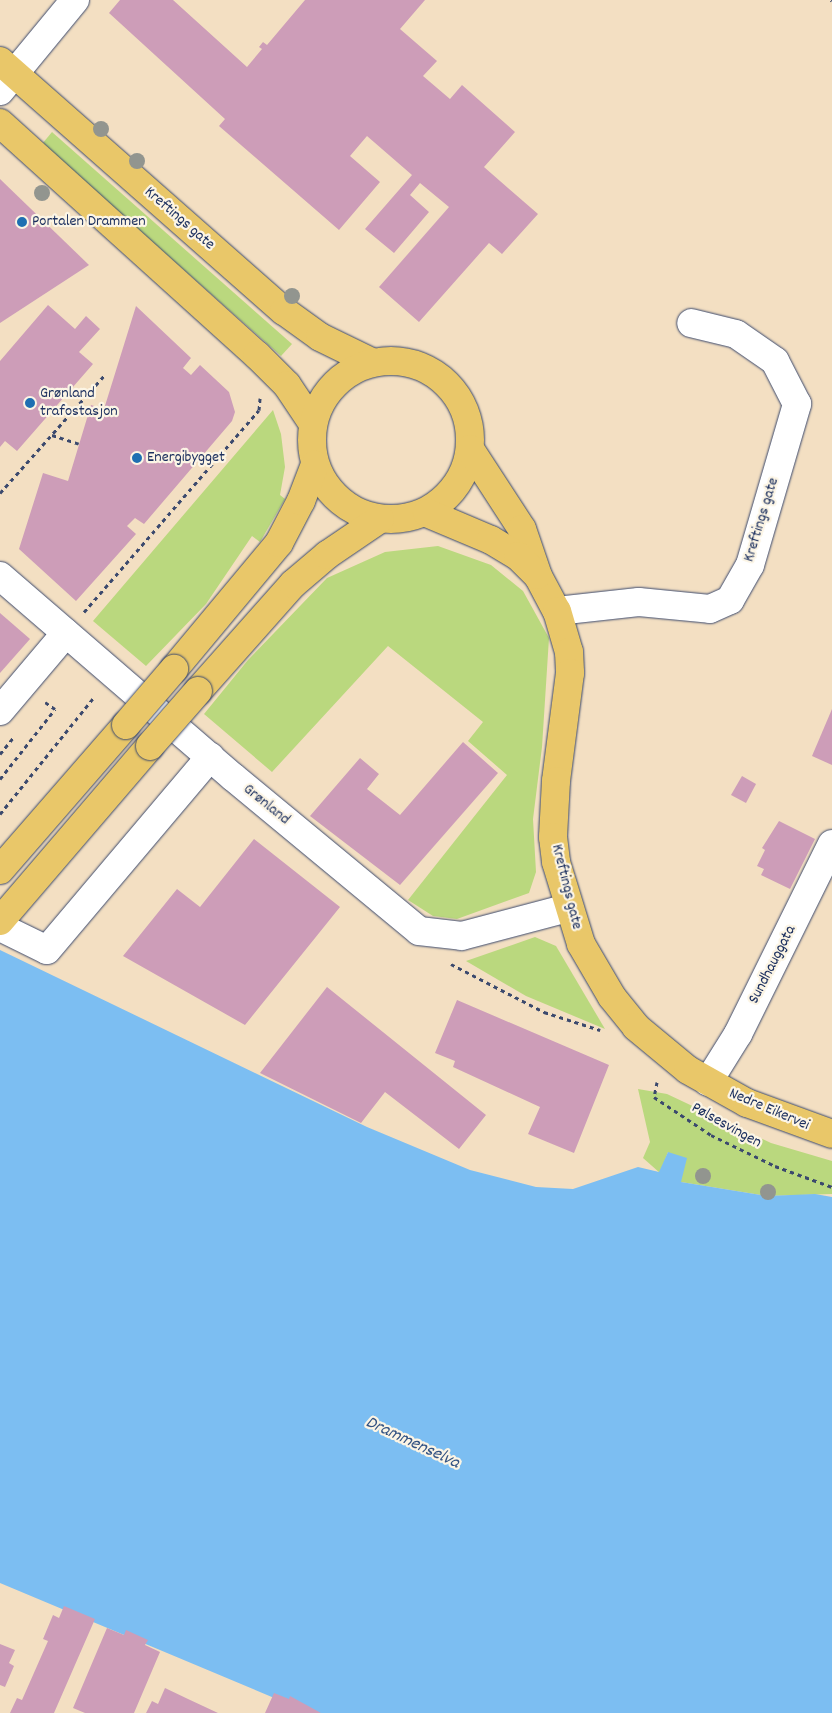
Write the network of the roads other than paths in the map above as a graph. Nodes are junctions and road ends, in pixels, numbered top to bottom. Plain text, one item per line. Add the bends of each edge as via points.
1 (75, 0) edge
2 (5, 75) edge
3 (0, 123) edge
4 (691, 323) dead end
5 (369, 360) junction
6 (313, 424) junction
7 (470, 449) junction
8 (315, 465) junction
9 (427, 512) junction
10 (380, 519) junction
11 (0, 576) edge
12 (538, 576) junction
13 (557, 611) junction
14 (66, 633) junction
15 (0, 712) edge
16 (210, 757) junction
17 (832, 844) edge
18 (0, 870) edge
19 (568, 908) junction
20 (2, 921) edge
21 (708, 1082) junction
22 (832, 1134) edge

1 - 2 street
2 - 5 main road, Kreftings gate via 284,311 320,337
3 - 6 main road via 257,355 287,385
4 - 13 street, Kreftings gate via 736,334 775,362 797,404 750,565 730,600 710,609 639,602
5 - 6 main road via 334,383 321,401
5 - 7 main road via 419,366 442,379 459,399 469,423
6 - 8 main road
7 - 9 main road via 460,480 445,500
7 - 12 main road, Kreftings gate via 522,529
8 - 10 main road via 331,492 349,507
8 - 18 main road, bridge via 301,502 279,543 174,670
9 - 10 main road via 407,519
9 - 12 main road, Kreftings gate via 491,540 518,556
10 - 20 main road, bridge via 327,555 293,584
11 - 14 street, Grønland
12 - 13 main road, Kreftings gate
13 - 19 main road, Kreftings gate via 569,652 570,673 556,781 553,838
14 - 15 street
14 - 16 street, Grønland
16 - 19 street, Grønland via 419,931 462,936
16 - 20 street via 47,950
17 - 21 street, Sundhauggata via 738,1034
19 - 21 main road, Kreftings gate via 581,944 612,997 636,1027
21 - 22 main road, Nedre Eikervei via 747,1103

